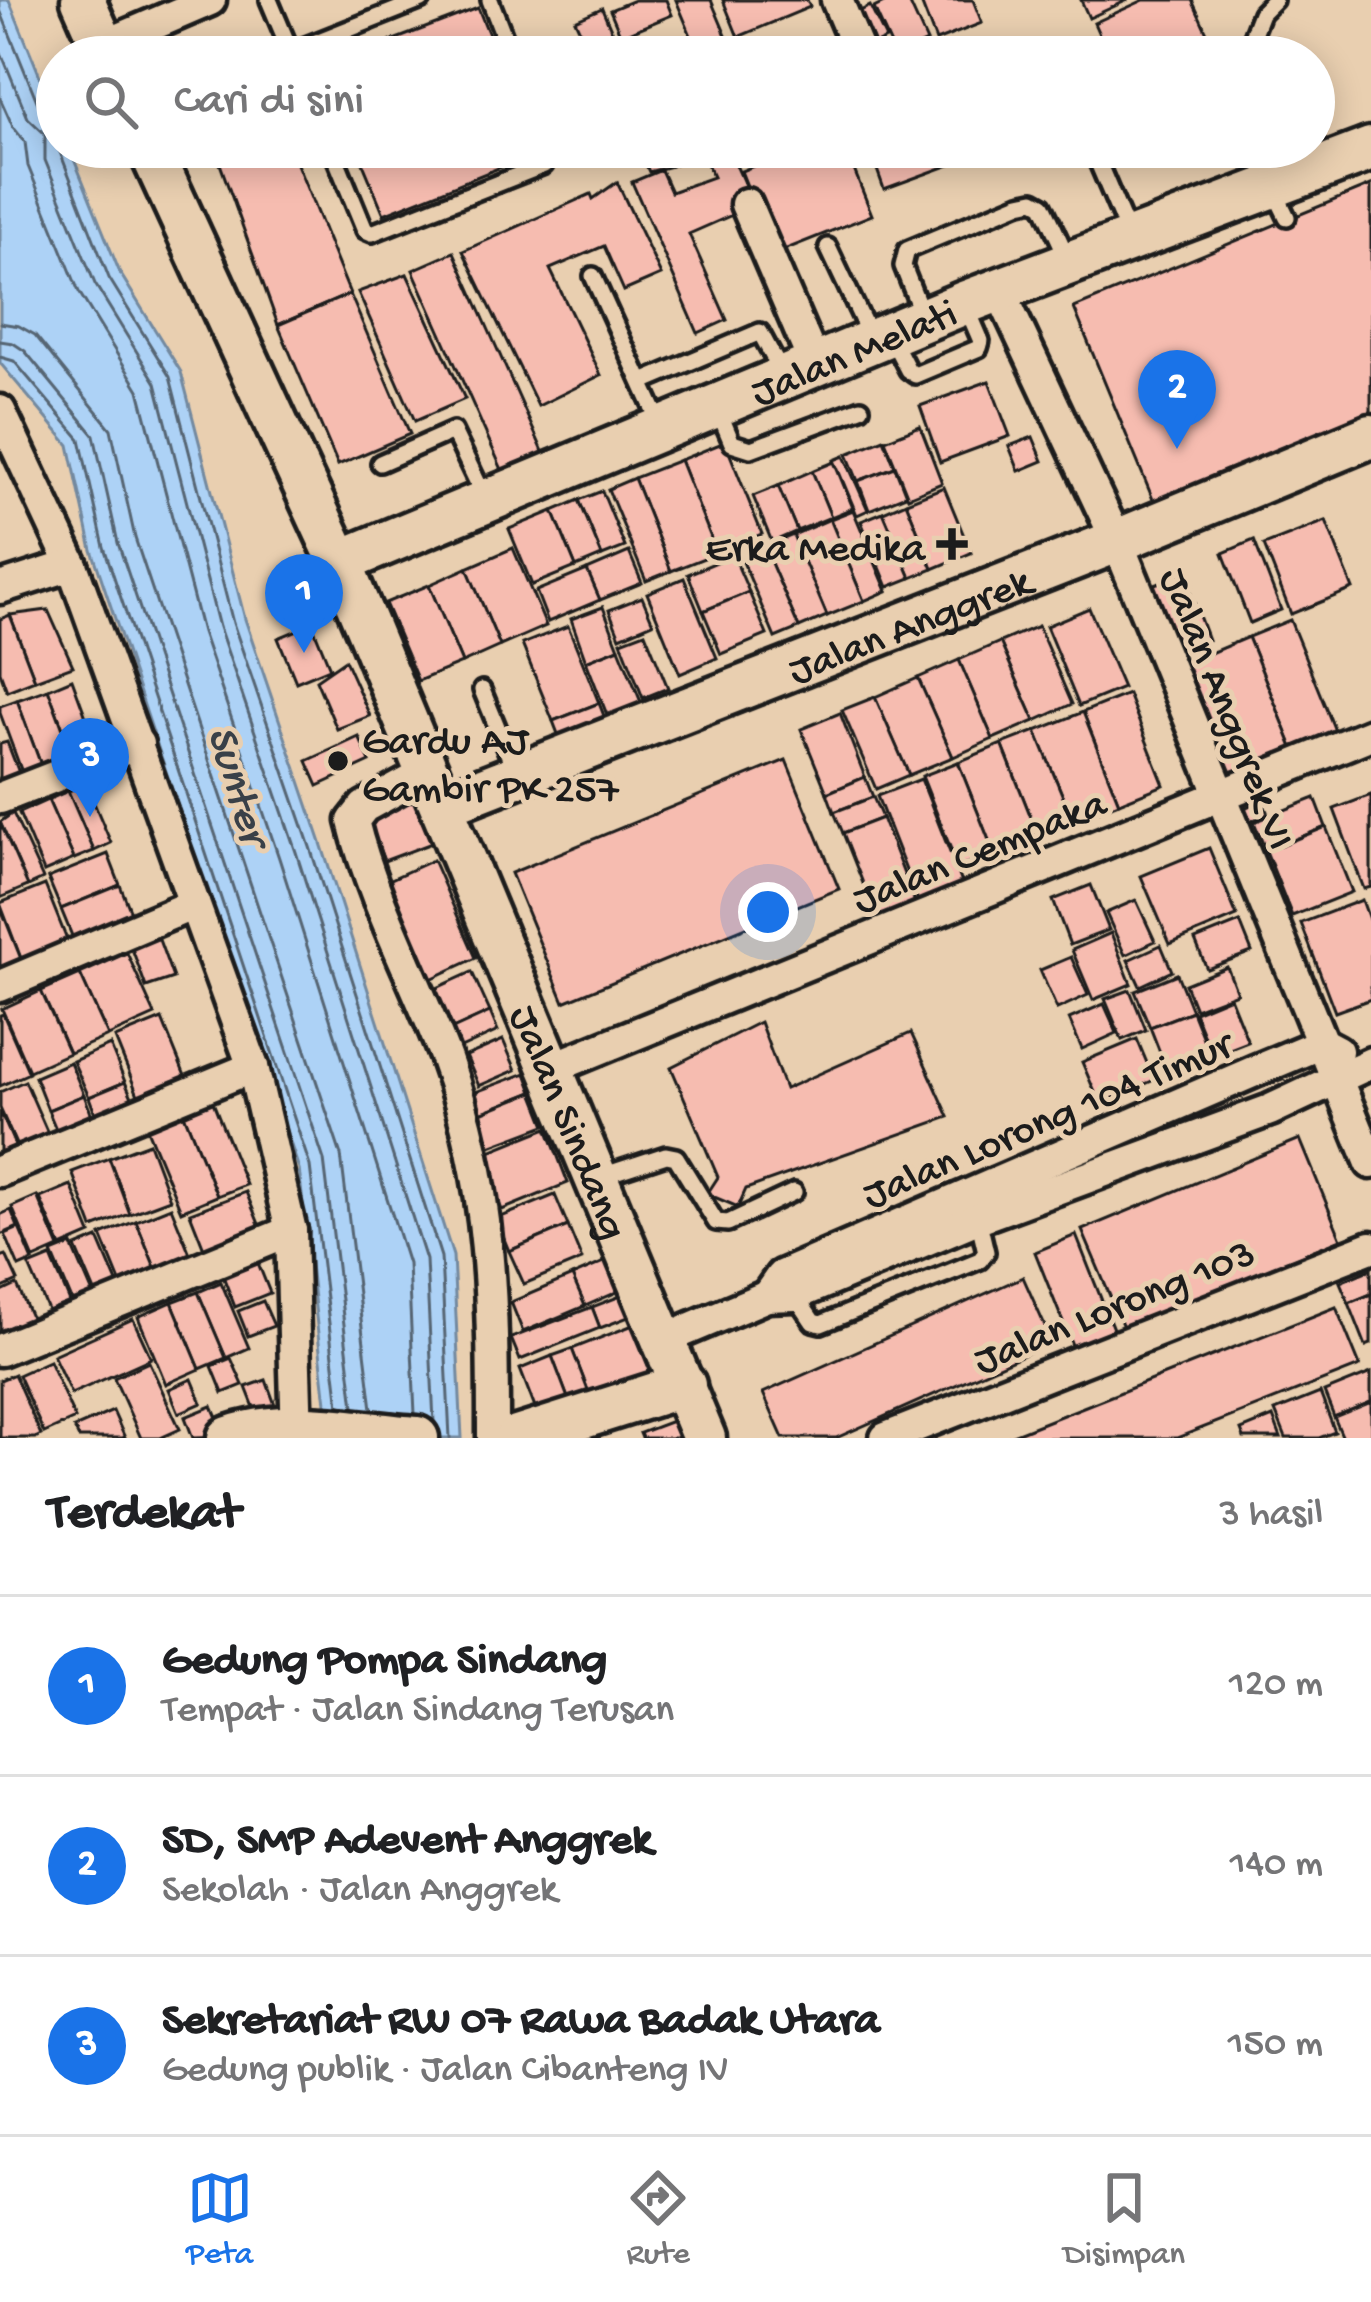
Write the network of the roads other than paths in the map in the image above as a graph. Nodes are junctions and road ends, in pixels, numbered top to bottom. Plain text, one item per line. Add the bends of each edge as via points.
1 (83, 0) edge
2 (269, 0) edge
3 (422, 0) edge
4 (490, 0) edge
5 (1274, 0) edge
6 (199, 2) edge
7 (843, 2) edge
8 (99, 36) edge
9 (134, 36) edge
10 (284, 36) edge
11 (337, 36) edge
12 (504, 36) edge
13 (854, 36) edge
14 (1252, 36) edge
15 (1371, 149) edge
16 (159, 168) edge
17 (340, 168) edge
18 (536, 168) edge
19 (1100, 168) edge
20 (1263, 168) edge
21 (1279, 202) junction
22 (746, 204) dead end
23 (1131, 238) junction
24 (828, 247) dead end
25 (1069, 262) junction
26 (593, 276) dead end
27 (981, 296) junction
28 (896, 332) junction
29 (800, 371) junction
30 (642, 382) junction
31 (716, 406) junction
32 (861, 408) dead end
33 (0, 411) edge
34 (662, 428) junction
35 (1371, 436) edge
36 (380, 463) dead end
37 (486, 501) junction
38 (1117, 541) junction
39 (340, 562) junction
40 (72, 565) junction
41 (0, 588) edge
42 (482, 690) dead end
43 (1371, 734) edge
44 (138, 744) junction
45 (517, 776) junction
46 (435, 789) junction
47 (1222, 794) junction
48 (0, 798) edge
49 (194, 904) junction
50 (0, 986) edge
51 (1322, 1043) junction
52 (1368, 1064) edge
53 (253, 1066) junction
54 (550, 1069) junction
55 (1336, 1079) junction
56 (1371, 1163) edge
57 (0, 1171) edge
58 (597, 1178) junction
59 (794, 1192) dead end
60 (291, 1231) junction
61 (1371, 1246) edge
62 (781, 1295) junction
63 (665, 1339) junction
64 (0, 1350) edge
65 (684, 1385) junction
66 (304, 1432) edge
67 (229, 1438) edge
68 (417, 1438) edge
69 (493, 1438) edge
70 (517, 1438) edge
71 (704, 1438) edge
72 (886, 1438) edge

1 - 8 street
2 - 10 lane
3 - 11 lane
4 - 12 lane
5 - 14 lane
6 - 9 street
7 - 13 street
15 - 21 street, Jalan Melati
16 - 39 street, Jalan Sindang
17 - 18 lane via 372,233
19 - 23 lane
20 - 21 lane
21 - 23 street, Jalan Melati
22 - 29 street
23 - 25 street, Jalan Melati
24 - 28 lane
25 - 27 street, Jalan Melati
25 - 28 lane via 1043,205 1020,203 907,250
26 - 30 lane
27 - 28 street, Jalan Melati
27 - 38 street, Jalan Anggrek VI
28 - 29 street, Jalan Melati
29 - 30 lane via 760,332
29 - 31 street, Jalan Melati
30 - 34 lane
31 - 32 lane via 732,442 752,448
31 - 34 street, Jalan Melati
33 - 40 street
34 - 37 street, Jalan Melati
35 - 38 street, Jalan Anggrek
36 - 37 lane via 453,431
37 - 39 street, Jalan Melati
38 - 45 street, Jalan Anggrek
38 - 47 street, Jalan Anggrek VI
39 - 46 street, Jalan Sindang
40 - 41 street
40 - 44 street
42 - 45 lane
43 - 47 street, Jalan Cempaka
44 - 48 street
44 - 49 street
45 - 46 street, Jalan Anggrek
46 - 54 street, Jalan Sindang
46 - 69 street via 364,807 353,821 447,1063 478,1174 493,1290
47 - 51 street, Jalan Anggrek VI
47 - 54 street, Jalan Cempaka
49 - 50 street
49 - 53 street
51 - 52 street, Jalan Lorong 104 Timur
51 - 55 street, Jalan Anggrek VI
51 - 62 street, Jalan Lorong 104 Timur via 781,1276
52 - 55 street, Jalan Lorong 104 Timur
53 - 57 street
53 - 60 street
54 - 58 street, Jalan Sindang
55 - 56 street, Jalan Anggrek VI
55 - 62 street, Jalan Lorong 104 Timur
58 - 59 lane via 676,1157 707,1211 728,1223
58 - 63 street, Jalan Sindang
60 - 64 street
60 - 66 street
61 - 72 street, Jalan Lorong 103
62 - 63 street, Jalan Lorong 104 Timur
63 - 65 street, Jalan Sindang
65 - 70 street
65 - 71 street, Jalan Sindang
66 - 67 street via 260,1429
66 - 68 street

